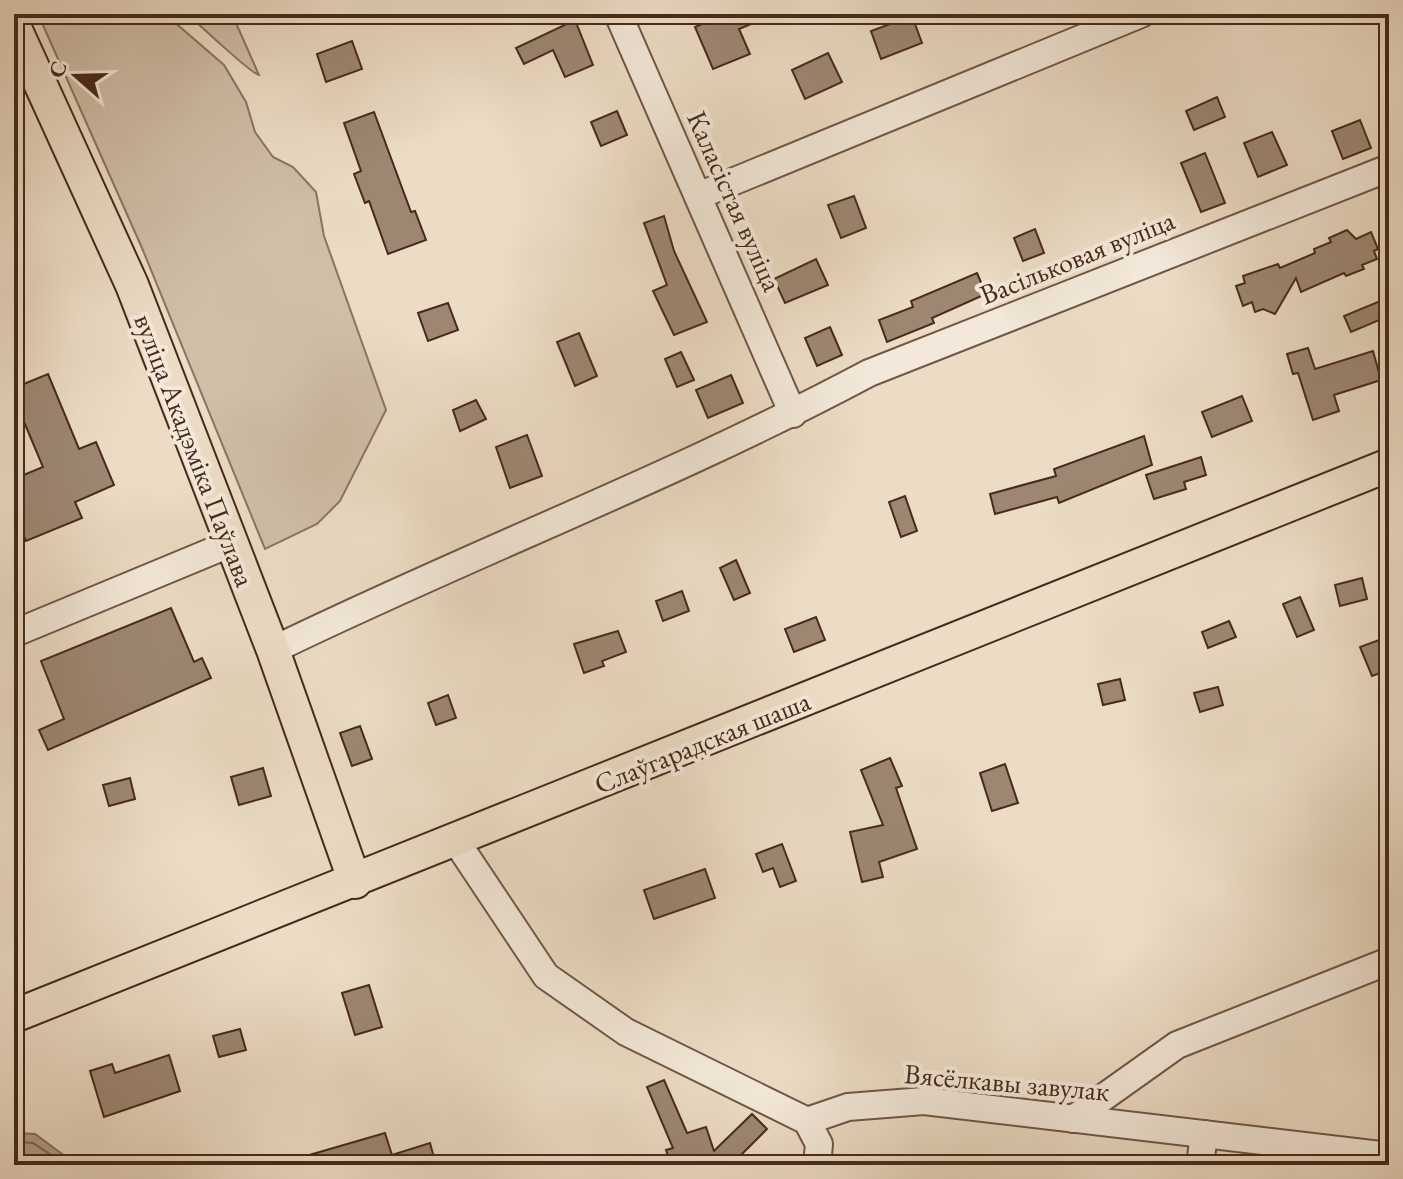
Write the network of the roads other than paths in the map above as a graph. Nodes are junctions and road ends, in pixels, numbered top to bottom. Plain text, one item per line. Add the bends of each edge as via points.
1 (618, 14) edge
2 (1141, 14) edge
3 (14, 26) edge
4 (1389, 168) edge
5 (698, 196) junction
6 (793, 414) junction
7 (1389, 465) edge
8 (232, 543) junction
9 (15, 633) edge
10 (273, 650) junction
11 (456, 841) junction
12 (355, 882) junction
13 (1389, 961) edge
14 (14, 1016) edge
15 (1073, 1119) junction
16 (807, 1121) junction
17 (1204, 1134) junction
18 (1389, 1156) edge
19 (817, 1165) edge
20 (1200, 1165) edge

1 - 5 street, Каласістая вуліца
2 - 5 street
3 - 8 main road, вуліца Акадэміка Паўлава via 132,285
4 - 6 street, Васільковая вуліца via 869,373
5 - 6 street, Каласістая вуліца
6 - 10 street, Васільковая вуліца
7 - 11 main road, Слаўгарадская шаша
8 - 9 street
8 - 10 main road, вуліца Акадэміка Паўлава
10 - 12 main road, вуліца Акадэміка Паўлава
11 - 12 main road, Слаўгарадская шаша
11 - 16 street via 546,976 626,1032
12 - 14 main road, Слаўгарадская шаша
13 - 15 street via 1177,1045
15 - 16 street, Вясёлкавы завулак via 924,1101 848,1107
15 - 17 street, Вясёлкавы завулак
16 - 19 street via 819,1144
17 - 18 street, Вясёлкавы завулак
17 - 20 street

